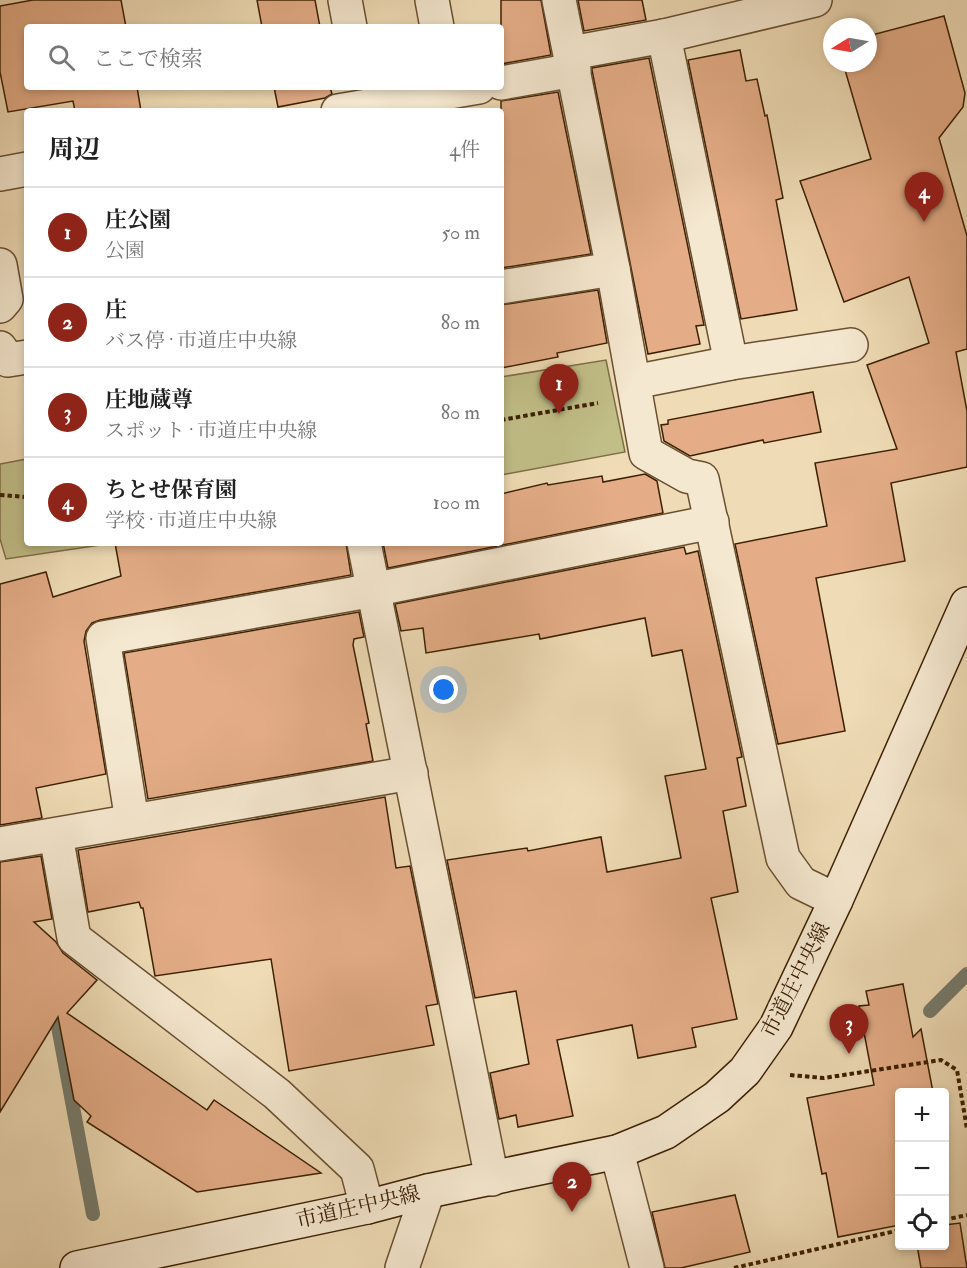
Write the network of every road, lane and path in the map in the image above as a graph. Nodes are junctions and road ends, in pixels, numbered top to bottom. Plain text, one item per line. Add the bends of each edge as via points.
1 (345, 0) edge
2 (432, 0) edge
3 (559, 0) edge
4 (815, 0) edge
5 (349, 24) edge
6 (436, 24) edge
7 (664, 36) junction
8 (572, 62) junction
9 (504, 82) edge
10 (450, 90) edge
11 (354, 101) edge
12 (24, 170) edge
13 (0, 174) edge
14 (0, 265) edge
15 (614, 269) junction
16 (504, 287) edge
17 (0, 306) edge
18 (851, 345) dead end
19 (0, 348) edge
20 (24, 357) edge
21 (731, 363) junction
22 (635, 389) junction
23 (504, 419) edge
24 (0, 495) edge
25 (24, 497) edge
26 (712, 522) junction
27 (365, 546) edge
28 (375, 590) junction
29 (967, 604) edge
30 (411, 773) junction
31 (132, 821) junction
32 (56, 835) junction
33 (0, 844) edge
34 (836, 900) junction
35 (745, 1071) junction
36 (967, 1129) edge
37 (617, 1152) junction
38 (492, 1179) junction
39 (428, 1191) junction
40 (367, 1207) junction
41 (967, 1215) edge
42 (949, 1219) edge
43 (895, 1231) edge
44 (125, 1264) edge
45 (77, 1268) edge
46 (402, 1268) edge
47 (647, 1268) edge
48 (734, 1268) edge

1 - 5 street
2 - 6 street
3 - 8 street
4 - 7 street
7 - 8 street
7 - 21 street
8 - 9 street
8 - 15 street
10 - 11 street
12 - 13 street
14 - 17 street via 6,299
15 - 16 street
15 - 22 street
18 - 21 street
19 - 20 street via 8,360
21 - 22 street
22 - 23 path
22 - 26 street via 646,453 687,476 702,479
24 - 25 path
26 - 28 street
26 - 34 street via 783,858 801,882
27 - 28 street
28 - 30 street
28 - 31 street via 103,638
29 - 34 street, 市道庄中央線
30 - 31 street
30 - 38 street
31 - 32 street
32 - 33 street
32 - 40 street via 74,938 277,1094 357,1169
34 - 35 street, 市道庄中央線 via 776,1027
35 - 36 path via 824,1078 941,1060 957,1070
35 - 37 street, 市道庄中央線 via 717,1097 666,1132
37 - 38 street, 市道庄中央線
37 - 47 street
38 - 39 street, 市道庄中央線
39 - 40 street, 市道庄中央線
39 - 46 street
40 - 44 street, 市道庄中央線
41 - 42 path
43 - 48 path
44 - 45 street, 市道庄中央線

